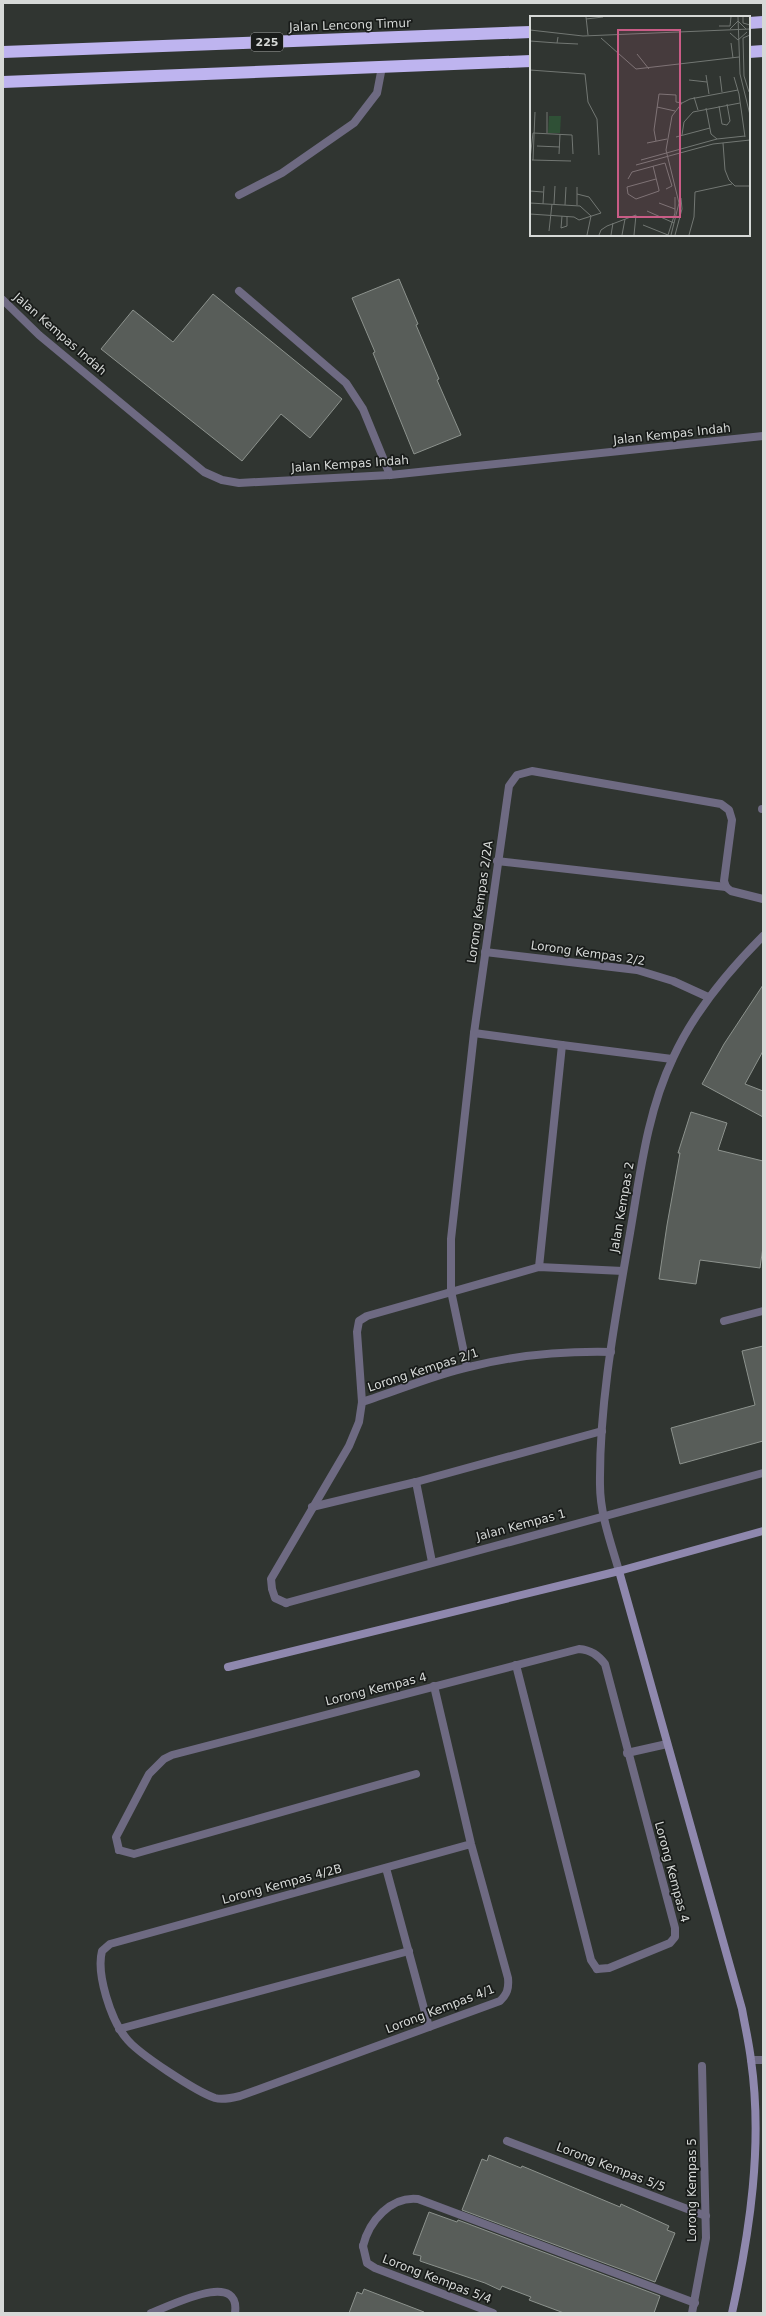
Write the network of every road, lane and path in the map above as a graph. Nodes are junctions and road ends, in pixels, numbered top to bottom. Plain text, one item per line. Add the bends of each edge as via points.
1 (763, 22) edge
2 (750, 23) edge
3 (530, 32) edge
4 (763, 51) edge
5 (3, 52) edge
6 (750, 52) edge
7 (530, 61) edge
8 (382, 67) junction
9 (3, 82) edge
10 (239, 194) dead end
11 (239, 291) dead end
12 (3, 300) edge
13 (763, 436) edge
14 (390, 475) junction
15 (497, 861) junction
16 (726, 887) junction
17 (763, 899) edge
18 (763, 936) edge
19 (485, 952) junction
20 (708, 998) junction
21 (474, 1033) junction
22 (562, 1045) junction
23 (672, 1059) junction
24 (538, 1267) junction
25 (624, 1271) junction
26 (451, 1291) junction
27 (763, 1311) edge
28 (724, 1321) dead end
29 (611, 1352) junction
30 (467, 1367) junction
31 (362, 1402) junction
32 (602, 1430) junction
33 (763, 1473) edge
34 (416, 1482) junction
35 (312, 1507) junction
36 (603, 1516) junction
37 (763, 1531) edge
38 (432, 1562) junction
39 (619, 1571) junction
40 (516, 1665) junction
41 (228, 1667) dead end
42 (434, 1686) junction
43 (667, 1744) junction
44 (627, 1753) junction
45 (416, 1774) dead end
46 (471, 1844) junction
47 (386, 1868) junction
48 (102, 1951) joint
49 (409, 1951) junction
50 (429, 2027) junction
51 (120, 2029) junction
52 (751, 2060) junction
53 (763, 2060) edge
54 (702, 2066) dead end
55 (507, 2140) dead end
56 (706, 2216) junction
57 (694, 2304) junction
58 (163, 2311) edge
59 (151, 2313) edge
60 (235, 2313) edge
61 (493, 2313) edge
62 (692, 2313) edge
63 (732, 2313) edge

1 - 2 highway
3 - 5 highway, Jalan Lencong Timur / 225
4 - 6 highway
7 - 8 highway
8 - 9 highway
8 - 10 street via 377,93 354,123 282,173
11 - 14 street via 351,389 363,409
12 - 14 street, Jalan Kempas Indah via 39,334 198,466 222,480 239,483
13 - 14 street, Jalan Kempas Indah
15 - 16 street
15 - 16 street, Lorong Kempas 2/2A via 509,786 517,775 532,771 721,804 729,810 732,820 724,881
15 - 19 street, Lorong Kempas 2/2A
16 - 17 street via 731,891
18 - 20 street, Jalan Kempas 2
19 - 20 street, Lorong Kempas 2/2 via 637,970 673,981
19 - 21 street, Lorong Kempas 2/2A
20 - 23 street, Jalan Kempas 2
21 - 22 street
21 - 26 street, Lorong Kempas 2/2A via 450,1239
22 - 23 street
22 - 24 street
23 - 25 street, Jalan Kempas 2 via 643,1157
24 - 25 street
24 - 26 street
25 - 29 street, Jalan Kempas 2
26 - 30 street, Lorong Kempas 2/2A
26 - 31 street via 367,1316 359,1321 356,1332
27 - 28 street
29 - 30 street, Lorong Kempas 2/1 via 536,1354
29 - 32 street, Jalan Kempas 2
30 - 31 street, Lorong Kempas 2/1
31 - 35 street via 359,1422 349,1446
32 - 34 street
32 - 36 street, Jalan Kempas 2 via 600,1486
33 - 36 street, Jalan Kempas 1
34 - 35 street
34 - 38 street
35 - 38 street, Jalan Kempas 1 via 271,1579 276,1598 286,1602
36 - 38 street, Jalan Kempas 1
36 - 39 street, Jalan Kempas 2
37 - 39 street
39 - 41 street
39 - 43 street
40 - 42 street, Lorong Kempas 4
40 - 44 street, Lorong Kempas 4 via 579,1649 600,1658 605,1664
40 - 44 street, Lorong Kempas 4 via 591,1960 596,1968 615,1966 670,1944 675,1937 675,1928
42 - 45 street, Lorong Kempas 4 via 182,1751 164,1758 149,1774 119,1832 116,1844 119,1850 134,1854
42 - 46 street, Lorong Kempas 4/1
43 - 44 street
43 - 52 street via 742,2009
46 - 47 street, Lorong Kempas 4/2B
46 - 50 street, Lorong Kempas 4/1 via 508,1978 508,1991 500,2001
47 - 48 street, Lorong Kempas 4/2B via 110,1944
47 - 49 street
48 - 51 street, Lorong Kempas 4/1 via 100,1965 105,1991
49 - 50 street
49 - 51 street
50 - 51 street, Lorong Kempas 4/1 via 240,2096 217,2098 200,2090 132,2046
52 - 53 street
52 - 63 street via 755,2145 752,2198 744,2258
54 - 56 street, Lorong Kempas 5
55 - 56 street, Lorong Kempas 5/5
56 - 57 street, Lorong Kempas 5 via 706,2238
57 - 61 street, Lorong Kempas 5/4 via 418,2199 407,2198 396,2202 373,2221 366,2233 363,2246 367,2263
57 - 62 street, Lorong Kempas 5
58 - 59 street
58 - 60 street via 210,2291 222,2291 230,2294 235,2301

